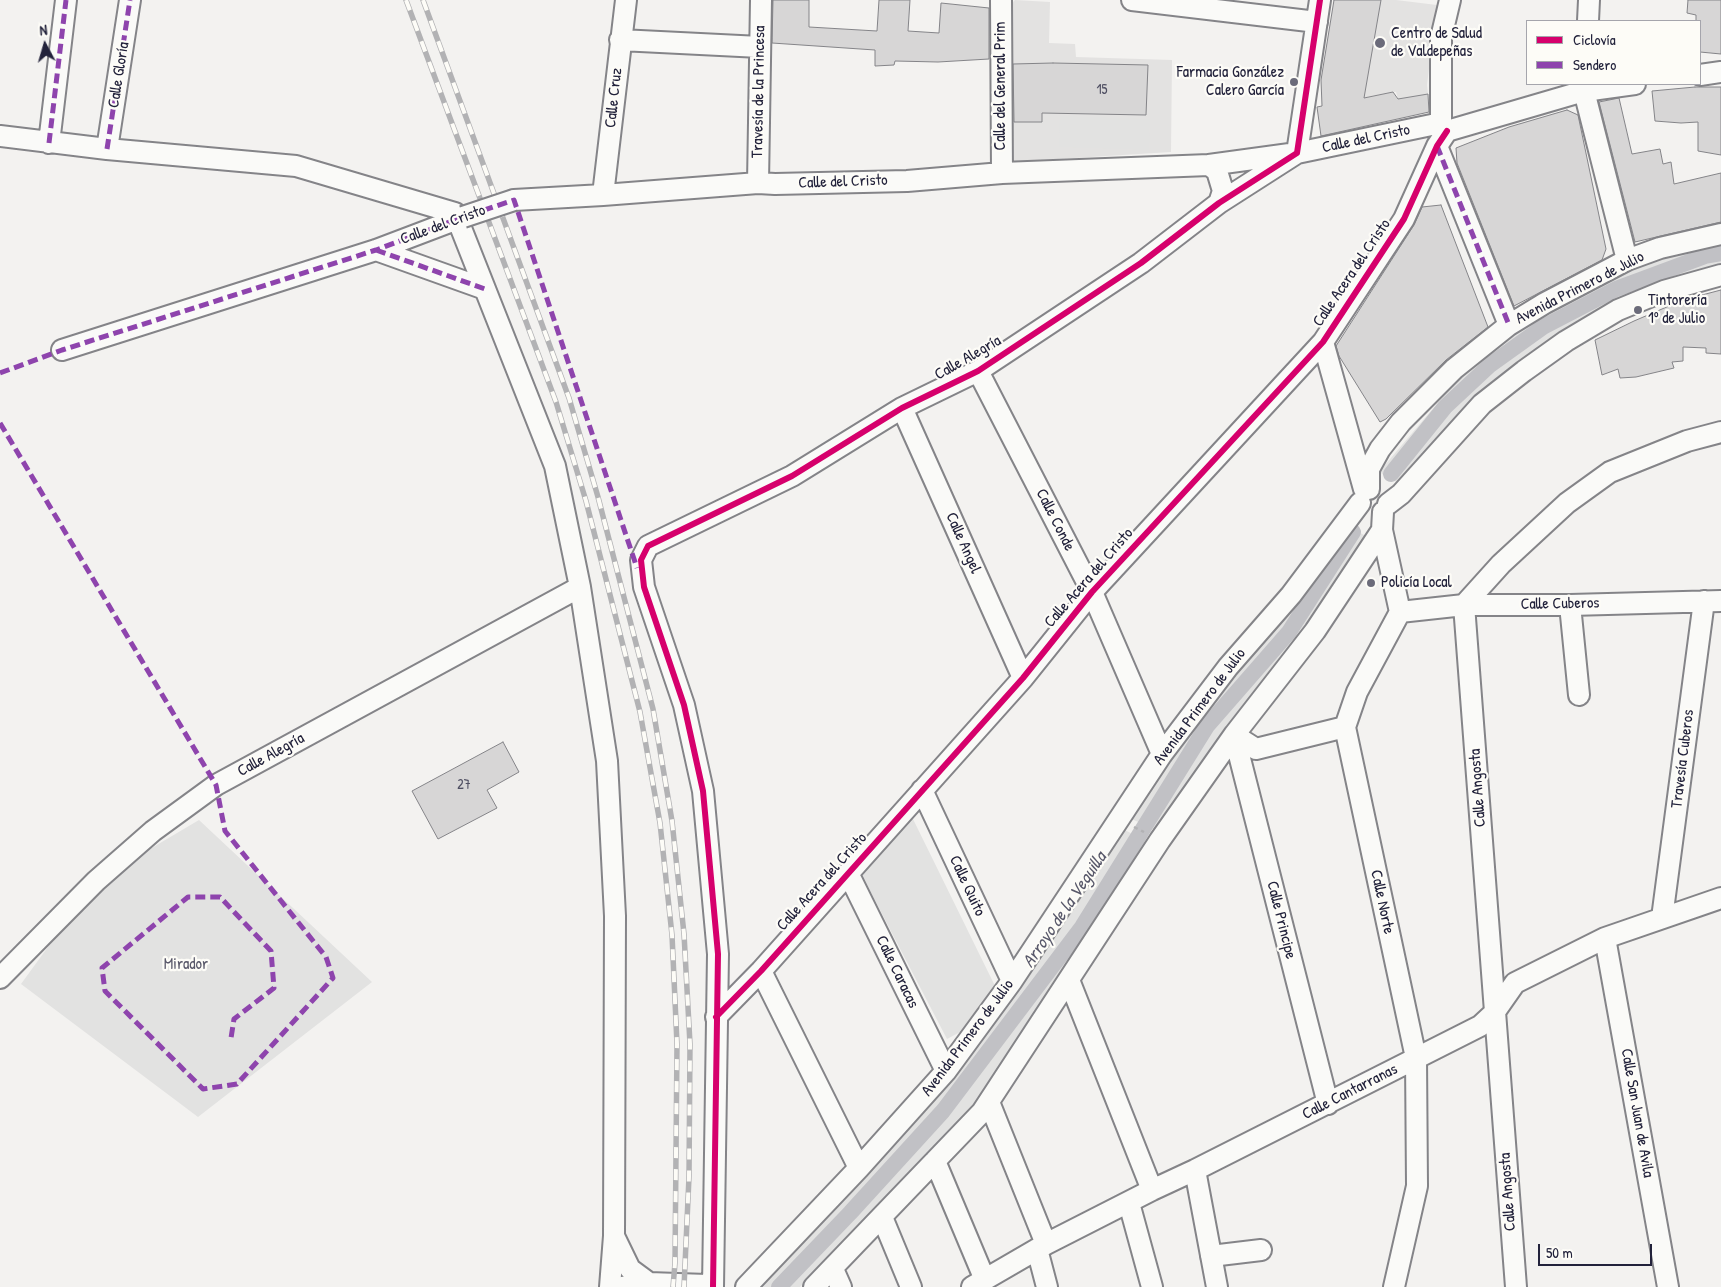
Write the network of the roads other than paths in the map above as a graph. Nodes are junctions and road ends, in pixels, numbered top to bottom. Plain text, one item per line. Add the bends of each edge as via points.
1 (66, 0) edge
2 (130, 0) edge
3 (626, 0) edge
4 (761, 0) edge
5 (1001, 0) edge
6 (1132, 0) edge
7 (1320, 0) edge
8 (1450, 0) edge
9 (1589, 0) edge
10 (1588, 20) edge
11 (1317, 22) junction
12 (620, 40) junction
13 (760, 47) junction
14 (1721, 72) edge
15 (1701, 75) edge
16 (1618, 85) edge
17 (1585, 87) edge
18 (1442, 134) junction
19 (0, 136) edge
20 (49, 143) junction
21 (107, 149) junction
22 (1297, 153) junction
23 (1209, 165) junction
24 (1002, 173) junction
25 (758, 184) junction
26 (603, 195) junction
27 (1219, 203) junction
28 (460, 218) junction
29 (1721, 234) edge
30 (376, 250) junction
31 (1627, 260) junction
32 (1721, 275) edge
33 (485, 289) junction
34 (1509, 325) junction
35 (1323, 342) junction
36 (62, 350) dead end
37 (978, 372) junction
38 (902, 408) junction
39 (1721, 432) edge
40 (1364, 495) junction
41 (1384, 515) junction
42 (580, 587) junction
43 (1092, 592) junction
44 (1712, 601) edge
45 (1464, 605) junction
46 (1570, 605) junction
47 (1400, 612) junction
48 (1023, 678) junction
49 (1579, 695) dead end
50 (1346, 726) junction
51 (1234, 736) junction
52 (1162, 754) junction
53 (922, 790) junction
54 (848, 873) junction
55 (1721, 898) edge
56 (1662, 918) junction
57 (1605, 938) junction
58 (761, 971) junction
59 (0, 978) edge
60 (1070, 980) junction
61 (1012, 981) junction
62 (1494, 1013) junction
63 (716, 1017) junction
64 (1416, 1058) junction
65 (946, 1071) junction
66 (989, 1102) junction
67 (1328, 1104) junction
68 (934, 1161) junction
69 (859, 1168) junction
70 (1196, 1170) junction
71 (1152, 1190) junction
72 (1129, 1203) junction
73 (882, 1217) junction
74 (614, 1236) junction
75 (1041, 1246) junction
76 (1261, 1250) dead end
77 (1211, 1256) junction
78 (833, 1268) junction
79 (649, 1283) junction
80 (978, 1283) edge
81 (610, 1287) edge
82 (623, 1287) edge
83 (712, 1287) edge
84 (746, 1287) edge
85 (814, 1287) edge
86 (841, 1287) edge
87 (912, 1287) edge
88 (1047, 1287) edge
89 (1152, 1287) edge
90 (1216, 1287) edge
91 (1394, 1287) edge
92 (1516, 1287) edge
93 (1668, 1287) edge

1 - 20 street
2 - 21 street, Calle Gloría
3 - 12 street, Calle Cruz
4 - 13 street, Travesía de la Princesa
5 - 24 street, Calle del General Prim
6 - 11 street
7 - 11 street
8 - 18 street via 1441,38
9 - 10 street
11 - 22 street
12 - 13 street
12 - 26 street, Calle Cruz
13 - 25 street, Travesía de la Princesa
14 - 15 street
16 - 17 street, Calle del Cristo
17 - 18 street, Calle del Cristo
17 - 31 street
18 - 22 street, Calle del Cristo
18 - 34 street
18 - 35 street, Calle Acera del Cristo via 1404,219
19 - 20 street
20 - 21 street
21 - 28 street via 296,166 455,213
22 - 23 street, Calle del Cristo
22 - 27 street, Calle Alegría
23 - 24 street, Calle del Cristo
23 - 27 street via 1217,171 1223,192
24 - 25 street, Calle del Cristo via 907,181
25 - 26 street, Calle del Cristo
26 - 28 street, Calle del Cristo, bridge via 514,200
27 - 37 street, Calle Alegría via 1141,262
28 - 30 street, Calle del Cristo
28 - 33 street
29 - 31 street, Avenida Primero de Julio via 1660,248
30 - 33 street
30 - 36 street, Calle del Cristo
31 - 34 street, Avenida Primero de Julio
32 - 41 street via 1664,291 1618,310 1566,341 1482,404
33 - 42 street via 555,466
34 - 40 street, Avenida Primero de Julio via 1454,369 1401,422 1380,448 1369,469
35 - 40 street
35 - 43 street, Calle Acera del Cristo
37 - 38 street, Calle Alegría
37 - 43 street, Calle Conde
38 - 48 street, Calle Angel
38 - 63 street, Calle Alegría via 792,476 648,546 641,560 644,586 684,705 703,791 718,954
39 - 45 street via 1687,440 1610,472 1567,504 1501,564
40 - 41 street via 1378,489 1386,495
40 - 52 street, Avenida Primero de Julio via 1291,595 1228,667
41 - 47 street
41 - 51 street via 1315,631
42 - 59 street, Calle Alegría via 216,785 153,831 96,881
42 - 74 street via 606,762 616,916
43 - 48 street, Calle Acera del Cristo
43 - 52 street, Calle Conde
44 - 46 street, Calle Cuberos
44 - 56 street, Travesía Cuberos
45 - 46 street, Calle Cuberos
45 - 47 street, Calle Cuberos
45 - 62 street, Calle Angosta
46 - 49 street
47 - 50 street, Calle Norte via 1357,692
48 - 53 street, Calle Acera del Cristo
50 - 51 street via 1256,749
50 - 64 street, Calle Norte
51 - 60 street via 1160,840
51 - 67 street, Calle Principe
52 - 61 street, Avenida Primero de Julio
53 - 54 street, Calle Acera del Cristo
53 - 61 street, Calle Quito
54 - 58 street, Calle Acera del Cristo
54 - 65 street, Calle Caracas
55 - 56 street, Calle Cantarranas
56 - 57 street, Calle Cantarranas
57 - 62 street, Calle Cantarranas via 1515,983
57 - 93 street, Calle San Juan de Avila
58 - 63 street, Calle Acera del Cristo
58 - 69 street
60 - 66 street
60 - 71 street
61 - 65 street, Avenida Primero de Julio
62 - 64 street, Calle Cantarranas via 1480,1026
62 - 92 street, Calle Angosta
63 - 83 street
64 - 67 street, Calle Cantarranas
64 - 91 street, Calle Norte via 1417,1186
65 - 69 street, Avenida Primero de Julio
66 - 68 street
66 - 75 street
67 - 70 street, Calle Cantarranas
68 - 73 street
68 - 80 street
69 - 84 street, Avenida Primero de Julio
70 - 71 street, Calle Cantarranas
70 - 77 street
71 - 72 street, Calle Cantarranas
72 - 75 street, Calle Cantarranas
72 - 89 street
73 - 78 street
73 - 87 street
74 - 79 street via 630,1270
74 - 81 street
75 - 80 street, Calle Cantarranas
75 - 88 street
76 - 77 street
77 - 90 street
78 - 85 street
78 - 86 street
79 - 82 street
79 - 83 street via 707,1284

